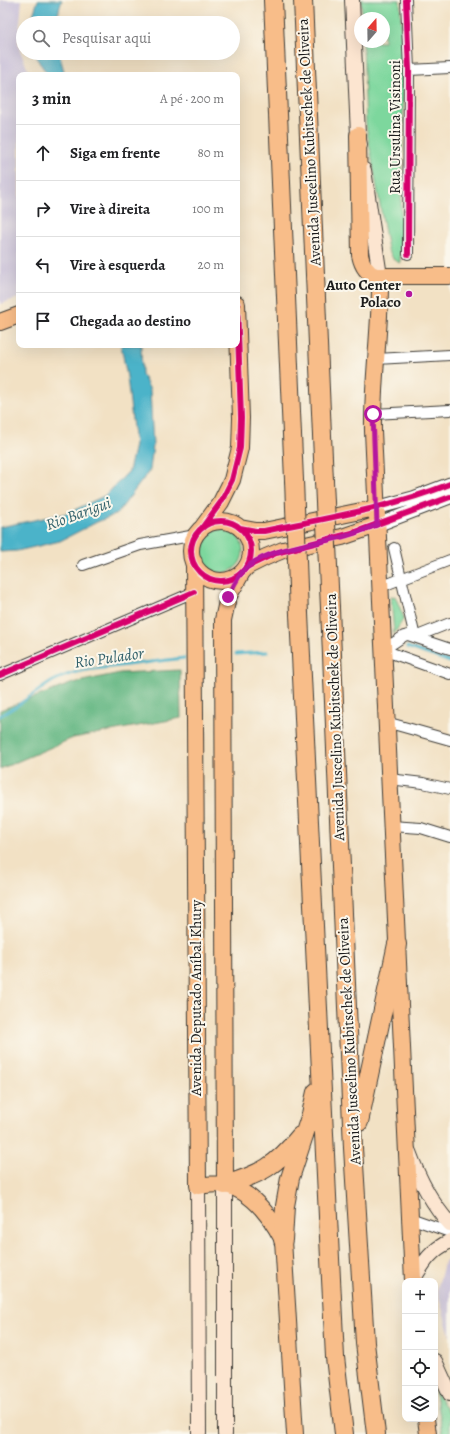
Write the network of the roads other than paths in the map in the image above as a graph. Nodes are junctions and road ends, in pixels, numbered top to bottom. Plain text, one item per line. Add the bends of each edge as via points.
1 (273, 0) edge
2 (303, 0) edge
3 (352, 0) edge
4 (406, 0) edge
5 (450, 68) edge
6 (409, 70) junction
7 (358, 135) joint
8 (408, 254) dead end
9 (380, 276) junction
10 (450, 276) edge
11 (16, 316) edge
12 (0, 322) edge
13 (238, 348) edge
14 (450, 355) edge
15 (376, 359) junction
16 (450, 410) edge
17 (373, 414) junction
18 (232, 480) junction
19 (450, 484) edge
20 (450, 497) edge
21 (376, 508) junction
22 (377, 525) junction
23 (238, 527) junction
24 (199, 531) junction
25 (394, 548) dead end
26 (450, 560) edge
27 (194, 562) junction
28 (84, 565) dead end
29 (244, 571) junction
30 (401, 579) junction
31 (380, 587) junction
32 (194, 592) junction
33 (450, 623) edge
34 (414, 637) junction
35 (450, 649) edge
36 (383, 650) junction
37 (450, 674) edge
38 (0, 675) edge
39 (386, 722) junction
40 (450, 740) edge
41 (389, 779) junction
42 (450, 789) edge
43 (391, 826) junction
44 (450, 837) edge
45 (397, 944) junction
46 (321, 1068) junction
47 (312, 1114) junction
48 (406, 1147) junction
49 (353, 1148) junction
50 (225, 1184) junction
51 (198, 1186) junction
52 (410, 1218) junction
53 (450, 1224) edge
54 (450, 1232) edge
55 (283, 1240) junction
56 (450, 1241) edge
57 (413, 1278) edge
58 (414, 1278) edge
59 (438, 1368) edge
60 (450, 1394) edge
61 (426, 1422) edge
62 (294, 1431) edge
63 (199, 1434) edge
64 (226, 1434) edge
65 (344, 1434) edge
66 (376, 1434) edge
67 (428, 1434) edge

1 - 46 highway, Avenida Juscelino Kubitschek de Oliveira, bridge
2 - 49 highway, Avenida Juscelino Kubitschek de Oliveira, bridge
3 - 7 main road
4 - 6 street, Rua Ursulina Visinoni
5 - 6 street
6 - 8 street, Rua Ursulina Visinoni
7 - 9 main road via 360,256 368,272
9 - 10 main road
9 - 15 main road
11 - 12 main road
13 - 18 main road via 241,436
14 - 15 street
15 - 17 main road
16 - 17 street
17 - 21 main road
18 - 23 main road via 230,510
18 - 24 main road via 218,507
19 - 21 street
20 - 22 street
21 - 22 main road
21 - 23 main road via 264,531
22 - 29 main road via 342,537 283,550
22 - 31 main road
23 - 24 main road via 227,522 218,522
23 - 29 main road via 248,539 251,551 250,560
24 - 27 main road via 192,544
24 - 28 street via 140,545
25 - 30 street
26 - 30 street
27 - 29 main road via 198,570 214,580 233,579
27 - 32 main road, Avenida Deputado Aníbal Khury
29 - 50 main road, Avenida Deputado Aníbal Khury via 228,597 223,620
30 - 31 street
30 - 34 street
31 - 36 main road
32 - 38 street
32 - 51 main road, Avenida Deputado Aníbal Khury
33 - 34 street
34 - 35 street
34 - 36 street via 404,636
36 - 37 street
36 - 39 main road
39 - 40 street
39 - 41 main road
41 - 42 street
41 - 43 main road
43 - 44 street via 421,828
43 - 45 main road
45 - 48 main road
45 - 49 highway
46 - 47 highway
46 - 65 highway, Avenida Juscelino Kubitschek de Oliveira via 335,1357
47 - 50 highway via 301,1135 287,1152 269,1167 249,1178
47 - 55 highway via 290,1178
48 - 52 main road
48 - 53 main road via 428,1196
49 - 66 highway, Avenida Juscelino Kubitschek de Oliveira via 364,1336
50 - 51 main road
50 - 55 main road via 254,1201 276,1226
50 - 64 main road, Avenida Deputado Aníbal Khury
51 - 63 main road, Avenida Deputado Aníbal Khury
52 - 54 street
52 - 57 main road
55 - 62 main road
56 - 58 main road via 431,1252
59 - 60 main road
61 - 67 main road

